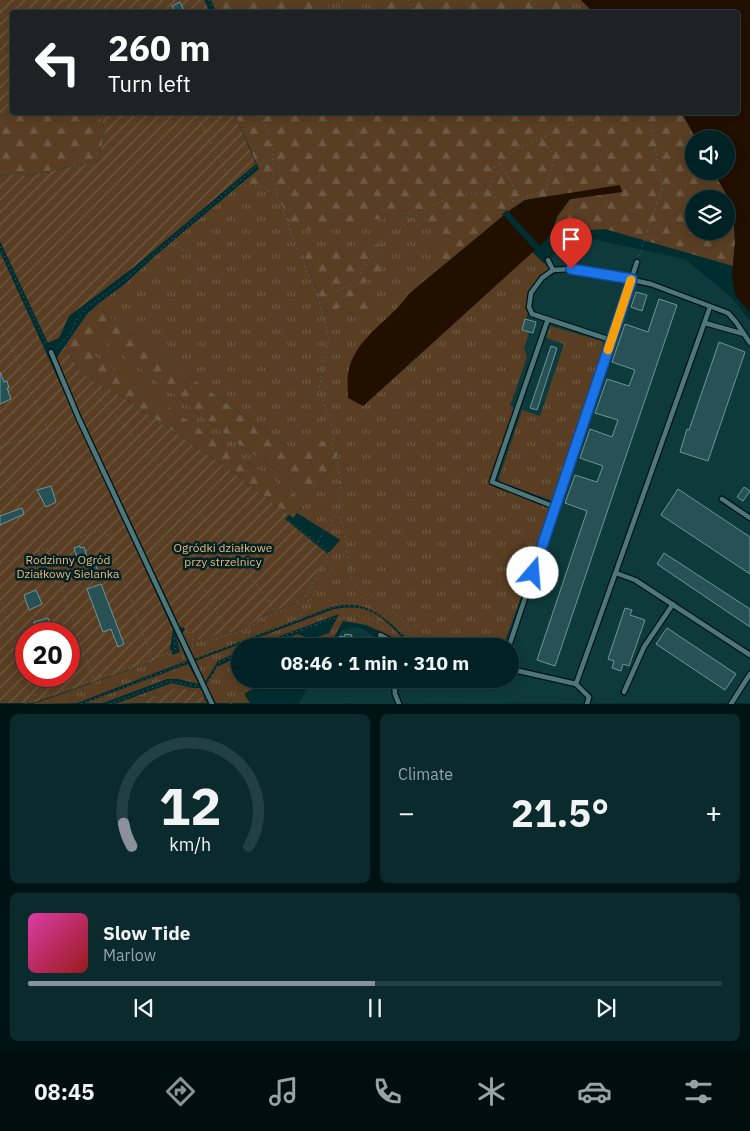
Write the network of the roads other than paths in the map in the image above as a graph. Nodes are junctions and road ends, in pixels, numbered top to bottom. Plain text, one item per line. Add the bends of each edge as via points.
1 (548, 260) dead end
2 (638, 262) road end
3 (553, 270) junction
4 (632, 279) junction
5 (710, 307) junction
6 (548, 319) junction
7 (705, 323) junction
8 (744, 334) junction
9 (611, 340) junction
10 (750, 343) edge
11 (51, 352) road end
12 (722, 499) dead end
13 (555, 507) junction
14 (750, 518) edge
15 (616, 573) junction
16 (673, 604) junction
17 (380, 635) dead end
18 (391, 638) edge
19 (512, 638) edge
20 (750, 655) edge
21 (519, 671) edge
22 (750, 674) edge
23 (576, 684) junction
24 (395, 688) edge
25 (624, 692) dead end
26 (212, 704) edge
27 (399, 704) edge
28 (587, 704) edge
29 (730, 704) edge

1 - 3 lane
2 - 4 lane
3 - 4 lane via 571,269
3 - 6 lane via 531,293 532,314
4 - 5 lane
4 - 9 lane
5 - 7 lane
5 - 8 lane via 728,313
6 - 9 lane
6 - 13 lane via 492,482
7 - 8 lane
7 - 15 lane
8 - 10 lane
9 - 13 lane
11 - 26 lane
12 - 14 lane
13 - 19 lane
15 - 16 lane via 635,580
15 - 23 lane
16 - 20 lane
16 - 25 lane via 644,647
17 - 18 lane
21 - 23 lane
22 - 29 lane
23 - 28 lane via 589,697
24 - 27 lane

